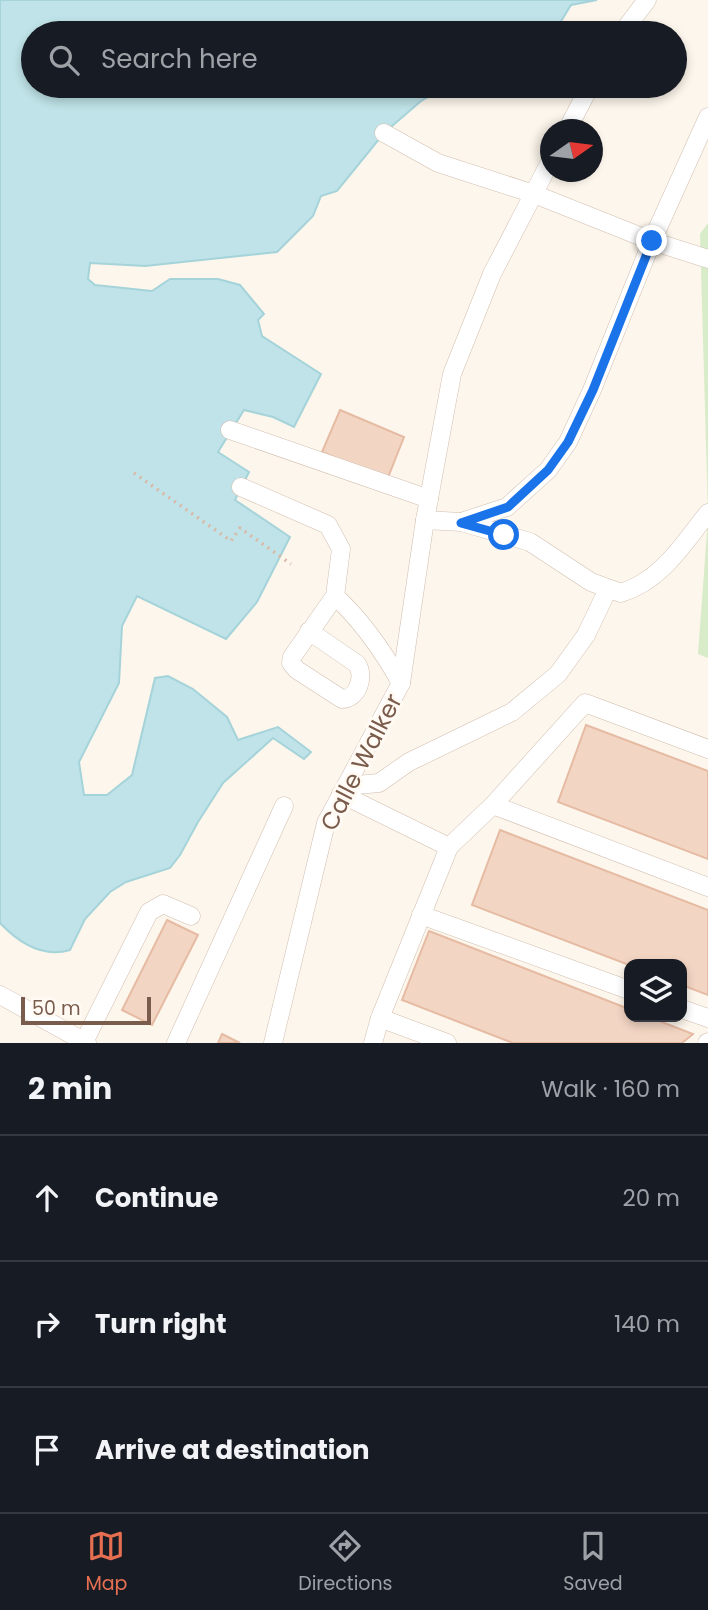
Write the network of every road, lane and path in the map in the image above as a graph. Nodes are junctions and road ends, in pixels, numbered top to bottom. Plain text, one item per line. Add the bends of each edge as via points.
1 (647, 0) edge
2 (631, 21) edge
3 (584, 98) edge
4 (708, 117) edge
5 (573, 119) edge
6 (384, 133) dead end
7 (540, 182) edge
8 (534, 194) junction
9 (652, 241) junction
10 (708, 258) edge
11 (230, 430) dead end
12 (134, 473) dead end
13 (241, 487) dead end
14 (429, 499) junction
15 (708, 513) edge
16 (425, 520) junction
17 (461, 523) junction
18 (290, 564) dead end
19 (608, 589) junction
20 (335, 596) junction
21 (309, 631) dead end
22 (401, 683) junction
23 (708, 749) edge
24 (344, 790) junction
25 (493, 805) junction
26 (284, 806) dead end
27 (449, 848) junction
28 (708, 887) edge
29 (421, 915) junction
30 (191, 916) dead end
31 (624, 988) edge
32 (0, 995) edge
33 (687, 1011) edge
34 (380, 1018) junction
35 (708, 1018) edge
36 (86, 1042) edge
37 (176, 1043) edge
38 (273, 1043) edge
39 (373, 1043) edge
40 (447, 1043) edge

1 - 2 street
3 - 5 street
4 - 9 street
6 - 8 street via 438,163
7 - 8 street, Calle Walker
8 - 9 street
8 - 14 street, Calle Walker via 492,274 452,374
9 - 10 street
9 - 17 street via 568,442 548,470 508,507
11 - 14 street
12 - 18 path via 231,541 240,528
13 - 20 street via 328,525 341,549
14 - 16 street, Calle Walker
15 - 19 street via 648,581 621,593
16 - 17 street
16 - 22 street, Calle Walker
17 - 19 street via 530,542
19 - 24 street via 586,635 558,674 512,712 408,762 379,783
20 - 21 street
20 - 22 street via 383,652
22 - 24 street, Calle Walker
23 - 25 street via 585,703
24 - 27 street
24 - 38 street, Calle Walker via 326,823
25 - 27 street
25 - 28 street
26 - 37 street
27 - 29 street
29 - 31 street
29 - 34 street
30 - 36 street via 163,904 149,912
32 - 36 street
33 - 35 street
34 - 39 street
34 - 40 street

